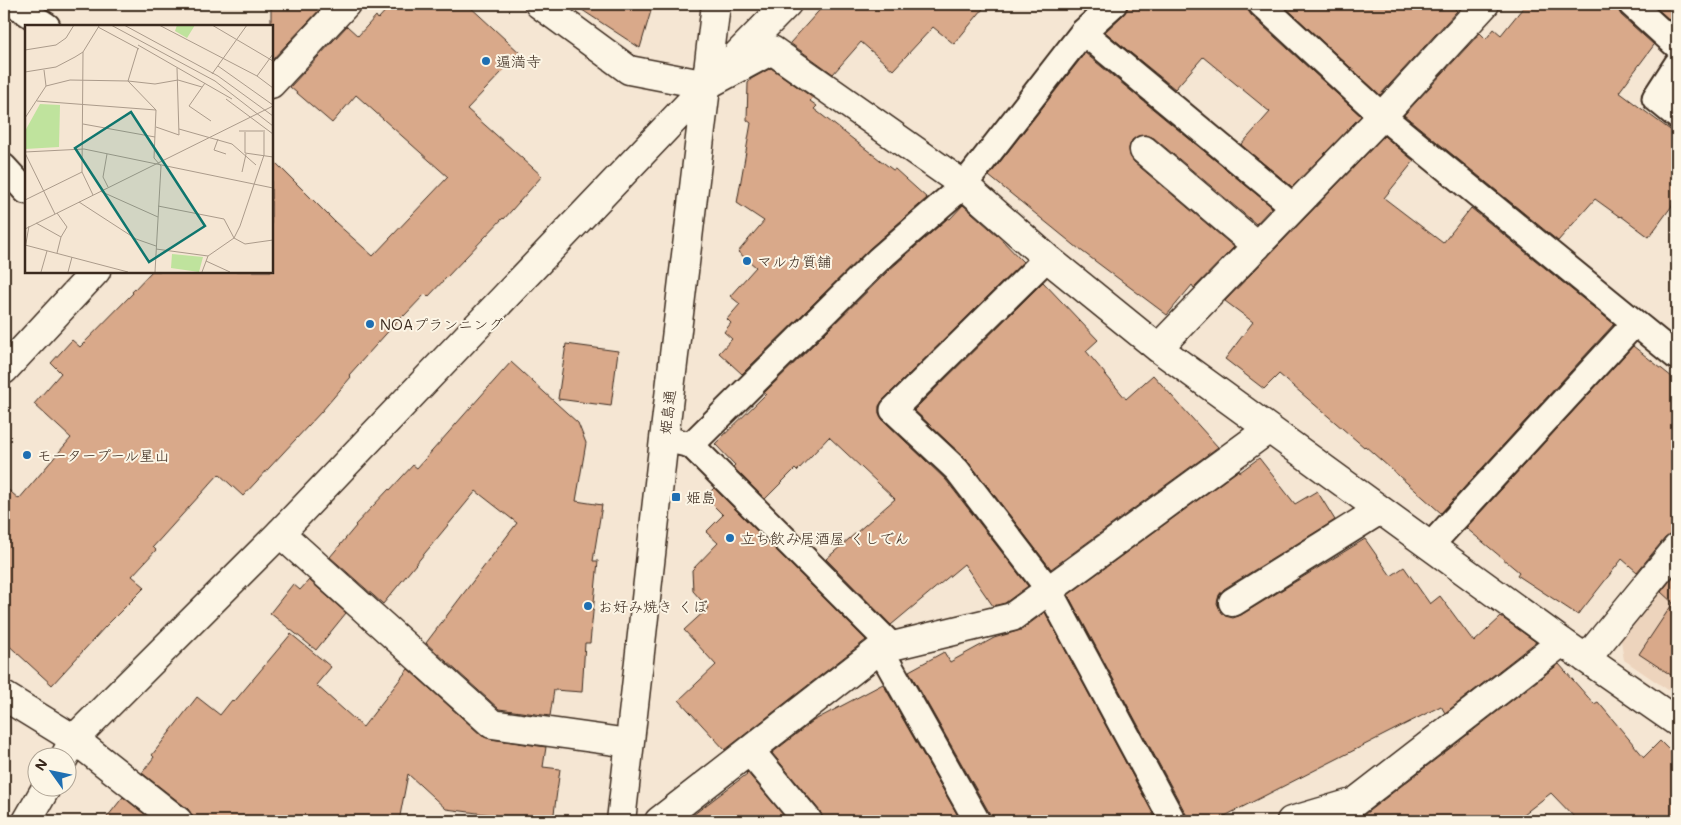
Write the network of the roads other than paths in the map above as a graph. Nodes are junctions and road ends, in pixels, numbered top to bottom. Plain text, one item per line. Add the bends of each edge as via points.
1 (14, 4) edge
2 (346, 4) edge
3 (539, 4) edge
4 (716, 4) edge
5 (787, 4) edge
6 (1261, 4) edge
7 (1485, 4) edge
8 (1631, 4) edge
9 (1095, 14) edge
10 (46, 25) edge
11 (1677, 46) edge
12 (1677, 64) edge
13 (272, 83) edge
14 (707, 85) junction
15 (1382, 116) junction
16 (1677, 116) edge
17 (1144, 150) dead end
18 (4, 167) edge
19 (964, 185) junction
20 (25, 191) edge
21 (1294, 207) junction
22 (1257, 246) junction
23 (1047, 258) junction
24 (95, 272) edge
25 (1635, 323) junction
26 (1158, 348) junction
27 (1677, 357) edge
28 (4, 370) edge
29 (1269, 430) junction
30 (664, 439) junction
31 (691, 444) junction
32 (1380, 510) junction
33 (280, 533) junction
34 (1430, 546) junction
35 (1677, 548) edge
36 (1049, 590) junction
37 (1233, 602) dead end
38 (1562, 642) junction
39 (886, 648) junction
40 (1586, 659) junction
41 (4, 696) edge
42 (1677, 722) edge
43 (629, 743) junction
44 (69, 748) edge
45 (750, 751) junction
46 (78, 754) edge
47 (40, 798) edge
48 (27, 821) edge
49 (178, 821) edge
50 (621, 821) edge
51 (659, 821) edge
52 (808, 821) edge
53 (977, 821) edge
54 (1173, 821) edge
55 (1291, 821) edge

1 - 10 lane
2 - 13 street
3 - 14 street via 628,70
4 - 14 street, 姫島通
5 - 14 street
6 - 15 lane
7 - 15 street
8 - 11 lane
9 - 19 lane
9 - 21 lane
12 - 16 lane via 1655,98
14 - 19 street via 772,50
14 - 30 street, 姫島通
14 - 33 street
15 - 21 street
15 - 25 lane
17 - 22 street
18 - 20 lane
19 - 23 street
19 - 31 lane via 878,260
21 - 22 street
22 - 26 street
23 - 26 street
23 - 36 lane via 893,410 958,470
24 - 28 street
25 - 27 lane
25 - 34 lane
26 - 29 street
29 - 32 street
29 - 36 street
30 - 31 lane
30 - 43 street, 姫島通
31 - 39 lane
32 - 34 street
32 - 37 street
33 - 43 street via 492,724
33 - 44 street
34 - 38 street
35 - 40 street
36 - 39 street via 1012,617
36 - 54 lane
38 - 40 street
38 - 55 street via 1355,802
39 - 45 street
39 - 53 lane
40 - 42 street
41 - 44 street
43 - 50 street, 姫島通
45 - 51 street
45 - 52 street
46 - 49 street
47 - 48 street

